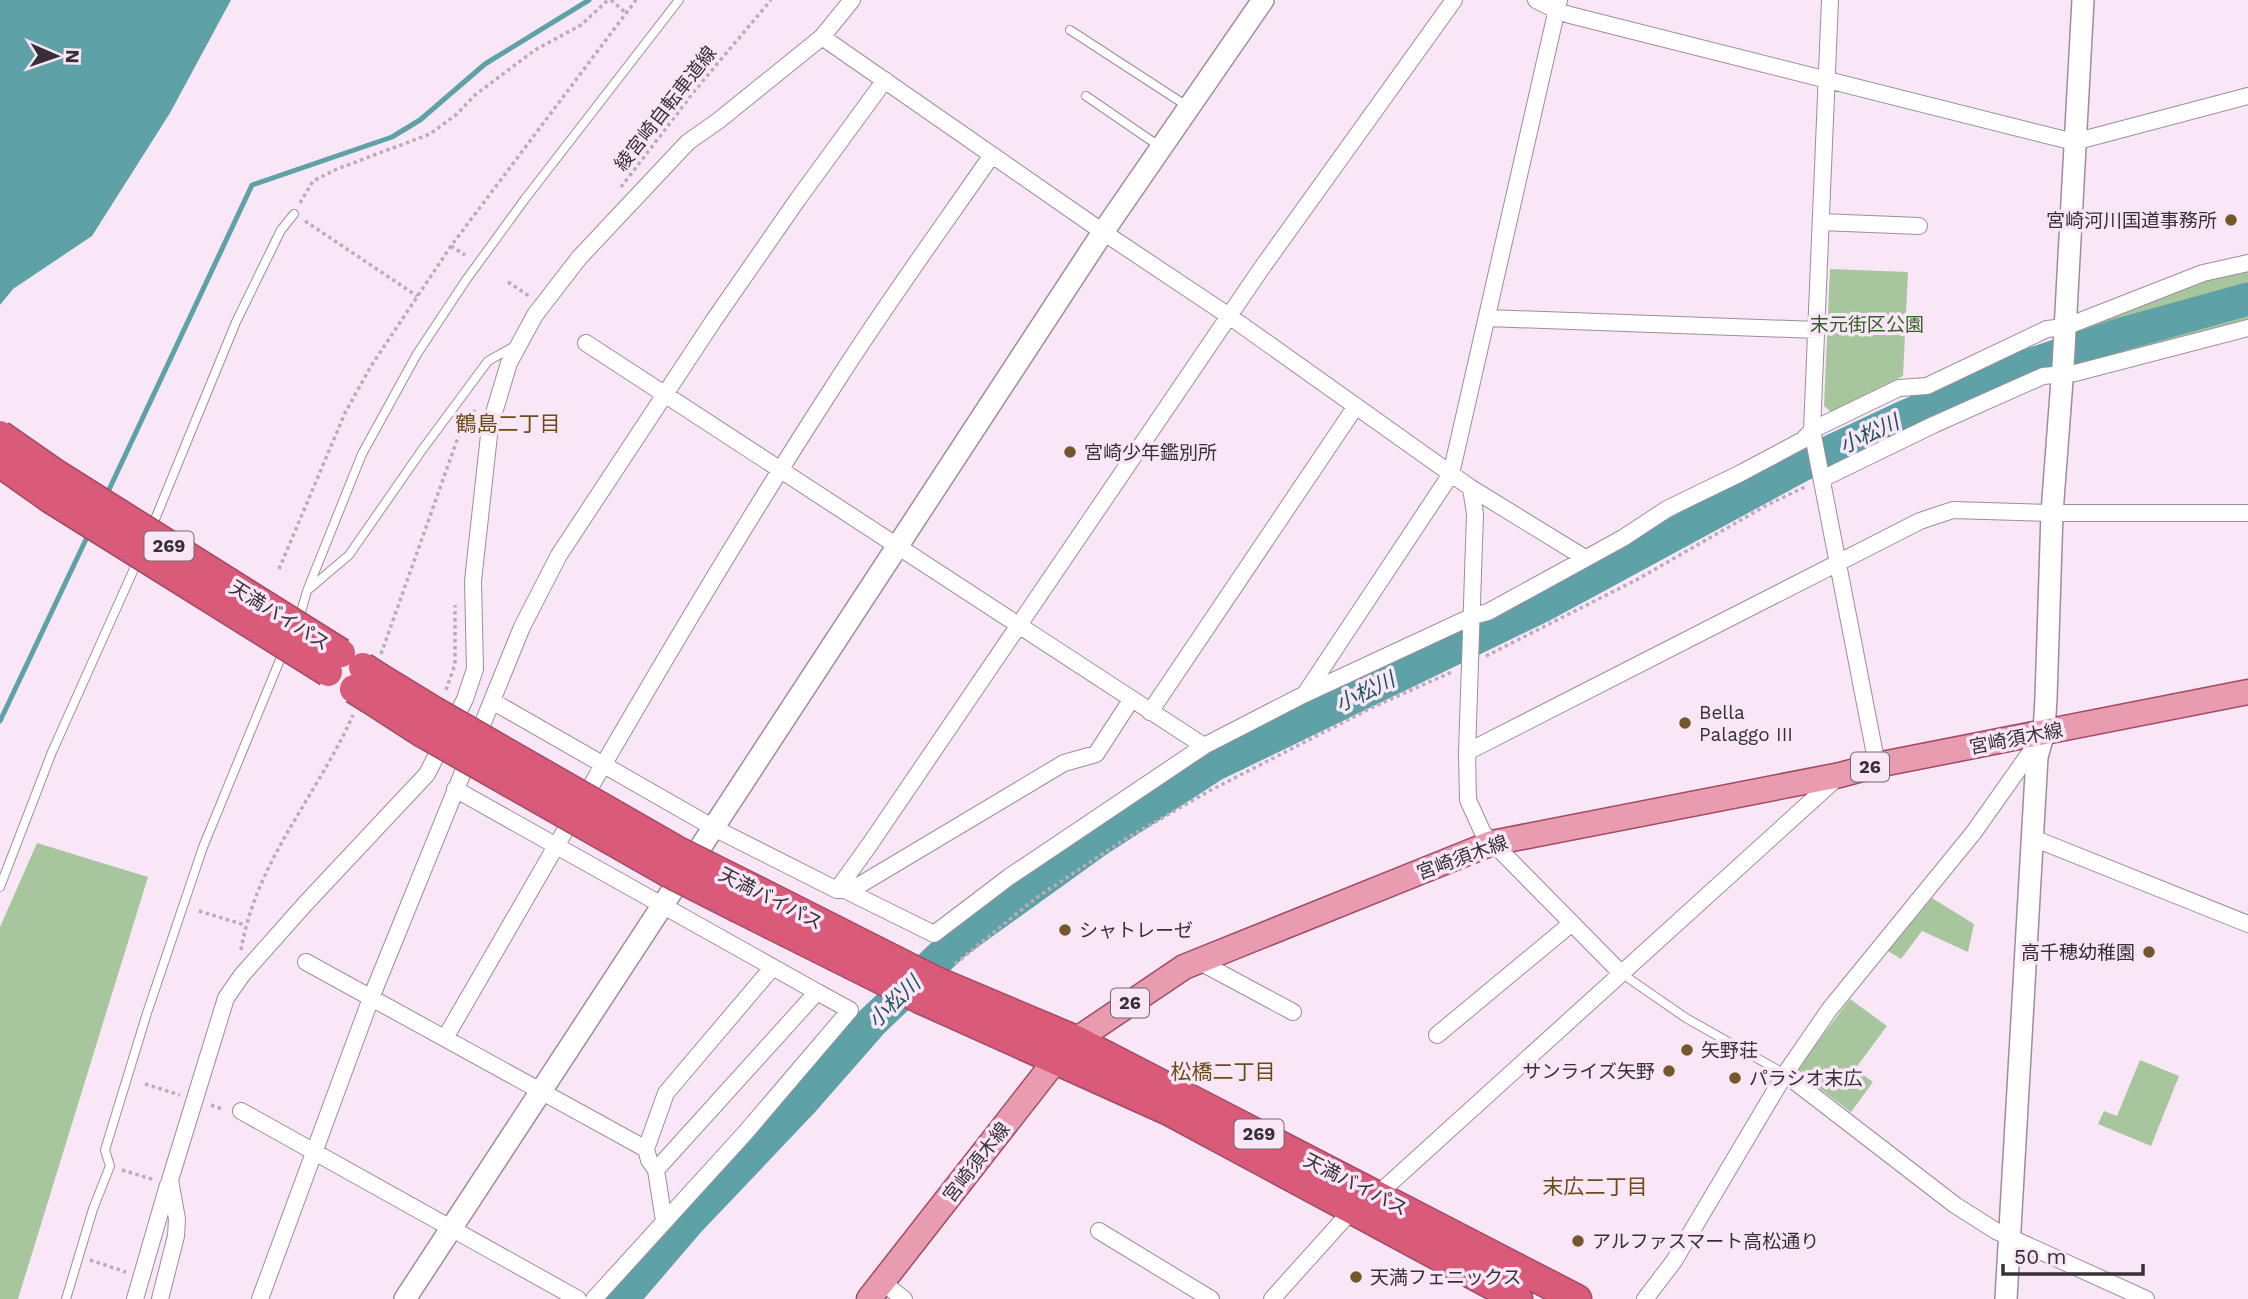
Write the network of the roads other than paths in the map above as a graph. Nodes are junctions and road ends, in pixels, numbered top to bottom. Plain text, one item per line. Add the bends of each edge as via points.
1 (679, 0) edge
2 (852, 0) edge
3 (1264, 0) edge
4 (1454, 0) edge
5 (1536, 0) edge
6 (1830, 0) edge
7 (2083, 0) edge
8 (1558, 5) edge
9 (1070, 30) dead end
10 (822, 37) junction
11 (885, 79) junction
12 (1827, 80) junction
13 (1086, 96) dead end
14 (2248, 96) edge
15 (1189, 107) junction
16 (2074, 142) junction
17 (1161, 148) junction
18 (992, 155) junction
19 (294, 214) road end
20 (1821, 222) junction
21 (1919, 226) dead end
22 (1103, 232) junction
23 (2248, 263) edge
24 (1229, 316) junction
25 (1487, 318) junction
26 (2065, 327) junction
27 (2248, 328) edge
28 (1817, 330) junction
29 (586, 343) dead end
30 (517, 345) junction
31 (2063, 370) junction
32 (665, 394) junction
33 (1356, 406) junction
34 (1812, 430) junction
35 (0, 435) edge
36 (0, 463) edge
37 (780, 470) junction
38 (1451, 474) junction
39 (1822, 479) junction
40 (1471, 488) junction
41 (2052, 513) junction
42 (2248, 513) edge
43 (147, 538) dead end
44 (897, 548) junction
45 (142, 551) dead end
46 (1585, 558) junction
47 (1837, 563) junction
48 (307, 591) junction
49 (1473, 620) junction
50 (1018, 627) junction
51 (359, 678) junction
52 (2248, 692) edge
53 (1303, 695) junction
54 (1131, 700) junction
55 (492, 701) junction
56 (1150, 712) junction
57 (2044, 732) junction
58 (1204, 746) junction
59 (1467, 752) junction
60 (602, 765) junction
61 (1877, 765) junction
62 (1840, 775) junction
63 (455, 789) junction
64 (714, 828) junction
65 (2033, 838) junction
66 (1492, 842) junction
67 (556, 846) junction
68 (0, 887) edge
69 (841, 890) junction
70 (661, 905) junction
71 (1572, 923) junction
72 (2248, 924) edge
73 (1198, 961) junction
74 (306, 962) dead end
75 (772, 968) junction
76 (1621, 973) junction
77 (937, 982) junction
78 (817, 992) junction
79 (371, 998) junction
80 (1293, 1012) dead end
81 (1437, 1035) dead end
82 (445, 1038) junction
83 (1076, 1040) junction
84 (1055, 1061) junction
85 (1785, 1074) junction
86 (541, 1093) junction
87 (241, 1111) dead end
88 (646, 1149) junction
89 (314, 1152) junction
90 (656, 1170) junction
91 (163, 1180) junction
92 (1377, 1195) junction
93 (1352, 1210) junction
94 (664, 1221) junction
95 (450, 1228) junction
96 (1099, 1231) dead end
97 (2009, 1237) junction
98 (875, 1290) edge
99 (65, 1299) edge
100 (135, 1299) edge
101 (160, 1299) edge
102 (260, 1299) edge
103 (405, 1299) edge
104 (578, 1299) edge
105 (594, 1299) edge
106 (904, 1299) edge
107 (1211, 1299) edge
108 (1272, 1299) edge
109 (1518, 1299) edge
110 (1577, 1299) edge
111 (1645, 1299) edge
112 (2006, 1299) edge
113 (2146, 1299) edge

1 - 48 lane via 525,199 417,354 362,454
2 - 10 street
3 - 15 street
4 - 24 street
5 - 8 street
6 - 12 street
7 - 16 street
8 - 12 street
8 - 25 street
9 - 15 lane
10 - 11 street
10 - 30 street via 688,142 579,258
11 - 18 street
11 - 32 street
12 - 16 street
12 - 20 street
13 - 17 lane
14 - 16 street
15 - 17 street
16 - 26 street
17 - 22 street
18 - 22 street
18 - 37 street
19 - 43 lane via 281,230 236,323
20 - 21 street
20 - 28 street
22 - 24 street
22 - 44 street
23 - 26 street via 2203,273
24 - 33 street
24 - 50 street
25 - 28 street
25 - 38 street
26 - 31 street
26 - 34 street via 2047,329 1927,386 1899,388
27 - 31 street via 2088,370
28 - 34 street
29 - 32 street
30 - 48 lane via 488,361 349,555
30 - 91 street via 490,426 473,581 475,669 466,699 427,774 306,903 226,998
31 - 39 street
31 - 41 street
32 - 37 street
32 - 55 street via 559,555 522,627
33 - 38 street
33 - 56 street
34 - 39 street
34 - 46 street via 1803,440 1667,509
35 - 51 highway, 天満バイパス / 269, bridge
36 - 51 highway, 天満バイパス / 269, bridge via 51,499
37 - 44 street
37 - 60 street
38 - 40 street
38 - 53 street
39 - 47 street
40 - 46 street
40 - 49 street via 1475,514
41 - 42 street
41 - 47 street via 1954,510 1920,521
41 - 57 street
44 - 50 street
44 - 64 street
45 - 68 lane via 52,752
46 - 49 street
47 - 59 street
47 - 61 street
48 - 99 lane via 203,847 105,1150 110,1166
49 - 53 street
49 - 59 street
50 - 54 street
50 - 69 street
51 - 77 highway, 天満バイパス / 269, bridge via 669,873 745,898 896,974
52 - 57 main road, 宮崎須木線 / 26
53 - 58 street
54 - 56 street
54 - 69 street via 1096,754 1063,764 859,886
55 - 60 street
55 - 63 street
56 - 58 street
57 - 61 main road, 宮崎須木線 / 26
57 - 65 street via 2037,757
57 - 85 street via 1974,832 1829,1010
58 - 69 street via 1009,877 934,934
59 - 66 street via 1468,800
60 - 64 street
60 - 67 street
61 - 62 main road, 宮崎須木線 / 26
62 - 66 main road, 宮崎須木線 / 26
62 - 76 street
63 - 67 street
63 - 79 street
64 - 69 street
64 - 70 street
65 - 72 street
65 - 97 street
66 - 71 street
66 - 73 main road, 宮崎須木線 / 26
67 - 70 street
67 - 82 street
70 - 75 street
70 - 86 street
71 - 76 street
71 - 81 street
73 - 80 street
73 - 83 main road, 宮崎須木線 / 26
74 - 79 street
75 - 78 street
75 - 88 street via 666,1093
76 - 85 lane via 1686,1018
76 - 92 street
77 - 83 highway, 天満バイパス / 269
77 - 84 highway, 天満バイパス / 269
78 - 90 street
78 - 94 street via 850,1010
79 - 82 street
79 - 89 street
82 - 86 street
83 - 84 main road, 宮崎須木線 / 26
83 - 92 highway, 天満バイパス / 269
84 - 93 highway, 天満バイパス / 269 via 1169,1111
84 - 98 main road, 宮崎須木線 / 26
85 - 97 street via 1955,1205
85 - 111 street via 1674,1261
86 - 88 street
86 - 95 street
87 - 89 street
88 - 90 street
89 - 95 street
89 - 102 street
90 - 94 street
91 - 100 street
91 - 101 street via 177,1219
92 - 93 street
92 - 110 highway, 天満バイパス / 269
93 - 108 street
93 - 109 highway, 天満バイパス / 269
94 - 105 street
95 - 103 street
95 - 104 street
96 - 107 street
97 - 112 street
97 - 113 street
98 - 106 street

